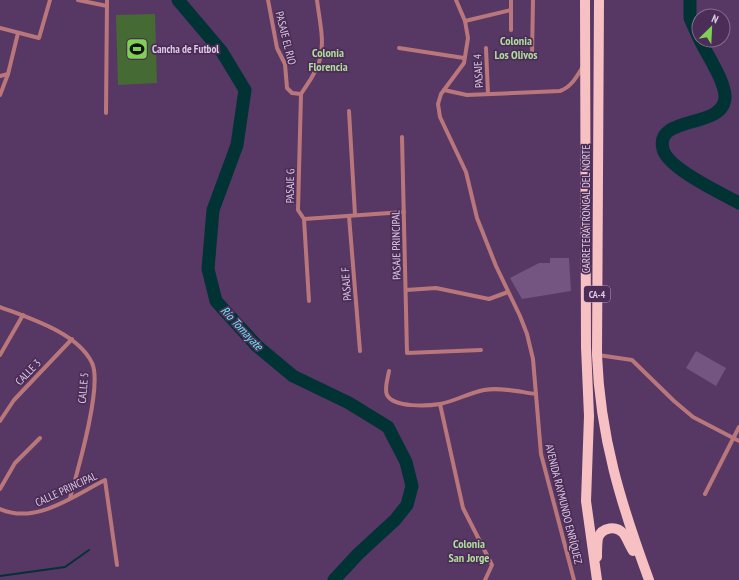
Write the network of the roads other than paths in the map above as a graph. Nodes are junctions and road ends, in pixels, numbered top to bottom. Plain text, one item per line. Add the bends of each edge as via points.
1 (50, 0) edge
2 (78, 0) edge
3 (107, 0) edge
4 (268, 0) edge
5 (317, 0) edge
6 (456, 0) edge
7 (511, 0) edge
8 (532, 0) edge
9 (585, 0) edge
10 (598, 0) edge
11 (106, 6) junction
12 (511, 10) junction
13 (465, 21) junction
14 (0, 28) edge
15 (512, 30) dead end
16 (18, 33) junction
17 (398, 48) dead end
18 (486, 48) dead end
19 (532, 56) dead end
20 (464, 58) junction
21 (585, 64) junction
22 (8, 74) junction
23 (0, 76) edge
24 (444, 90) junction
25 (301, 94) junction
26 (488, 94) junction
27 (0, 95) edge
28 (349, 111) dead end
29 (106, 113) dead end
30 (402, 137) dead end
31 (404, 212) junction
32 (355, 215) junction
33 (349, 216) junction
34 (304, 219) junction
35 (406, 290) junction
36 (508, 292) junction
37 (308, 301) dead end
38 (0, 307) edge
39 (23, 315) junction
40 (72, 339) junction
41 (481, 350) dead end
42 (360, 351) dead end
43 (0, 355) edge
44 (597, 355) junction
45 (389, 371) dead end
46 (536, 394) junction
47 (440, 404) junction
48 (0, 421) edge
49 (739, 427) edge
50 (40, 438) dead end
51 (733, 438) junction
52 (739, 441) edge
53 (0, 489) edge
54 (705, 494) dead end
55 (70, 498) junction
56 (0, 509) edge
57 (118, 565) dead end
58 (596, 578) edge
59 (648, 578) edge
60 (485, 580) edge
61 (574, 580) edge

1 - 16 street via 39,38
2 - 11 street
3 - 11 street
4 - 25 street, PASAJE EL RIO via 277,48 284,64 287,88 292,93
5 - 25 street via 321,58
6 - 13 street, AVENIDA RAYMUNDO ENRÍQUEZ
7 - 12 street
8 - 19 street
9 - 21 main road, CARRETERA TRONCAL DEL NORTE / CA-4
10 - 44 main road, CARRETERA TRONCAL DEL NORTE / CA-4
11 - 29 street
12 - 13 street
12 - 15 street
13 - 20 street, AVENIDA RAYMUNDO ENRÍQUEZ via 468,38
14 - 16 street
16 - 22 street
17 - 20 street
18 - 26 street, PASAJE 4
20 - 24 street, AVENIDA RAYMUNDO ENRÍQUEZ via 464,62
21 - 26 street via 572,83 560,91
21 - 58 main road, CARRETERA TRONCAL DEL NORTE / CA-4 via 586,346 589,416 586,501
22 - 23 street
22 - 27 street
24 - 26 street via 460,94
24 - 36 street, AVENIDA RAYMUNDO ENRÍQUEZ via 438,104 440,117 466,172 477,218
25 - 34 street, PASAJE G via 298,210
28 - 32 street
30 - 31 street, PASAJE PRINCIPAL
31 - 32 street
31 - 35 street, PASAJE PRINCIPAL
32 - 33 street
33 - 34 street
33 - 42 street, PASAJE F
34 - 37 street, PASAJE G
35 - 36 street via 436,288 490,299
35 - 41 street, PASAJE PRINCIPAL via 407,353
36 - 46 street, AVENIDA RAYMUNDO ENRÍQUEZ via 527,334 533,359
38 - 39 street, CALLE 5
39 - 40 street, CALLE 5
39 - 43 street
40 - 48 street, CALLE 3 via 14,400
40 - 55 street, CALLE 5 via 93,363 95,374 84,443
44 - 51 street via 632,360 693,417
44 - 59 main road, CARRETERA TRONCAL DEL NORTE / CA-4 via 599,391 611,463
45 - 47 street via 386,388 387,395 392,400 406,405
46 - 47 street via 503,389 485,390
46 - 61 street, AVENIDA RAYMUNDO ENRÍQUEZ via 541,454
47 - 60 street via 463,508 492,565
49 - 51 street
50 - 53 street via 14,464
51 - 52 street
51 - 54 street
55 - 56 street, CALLE PRINCIPAL via 51,508 25,515
55 - 57 street, CALLE PRINCIPAL via 104,480
58 - 59 main road via 598,539 605,530 612,528 624,534

